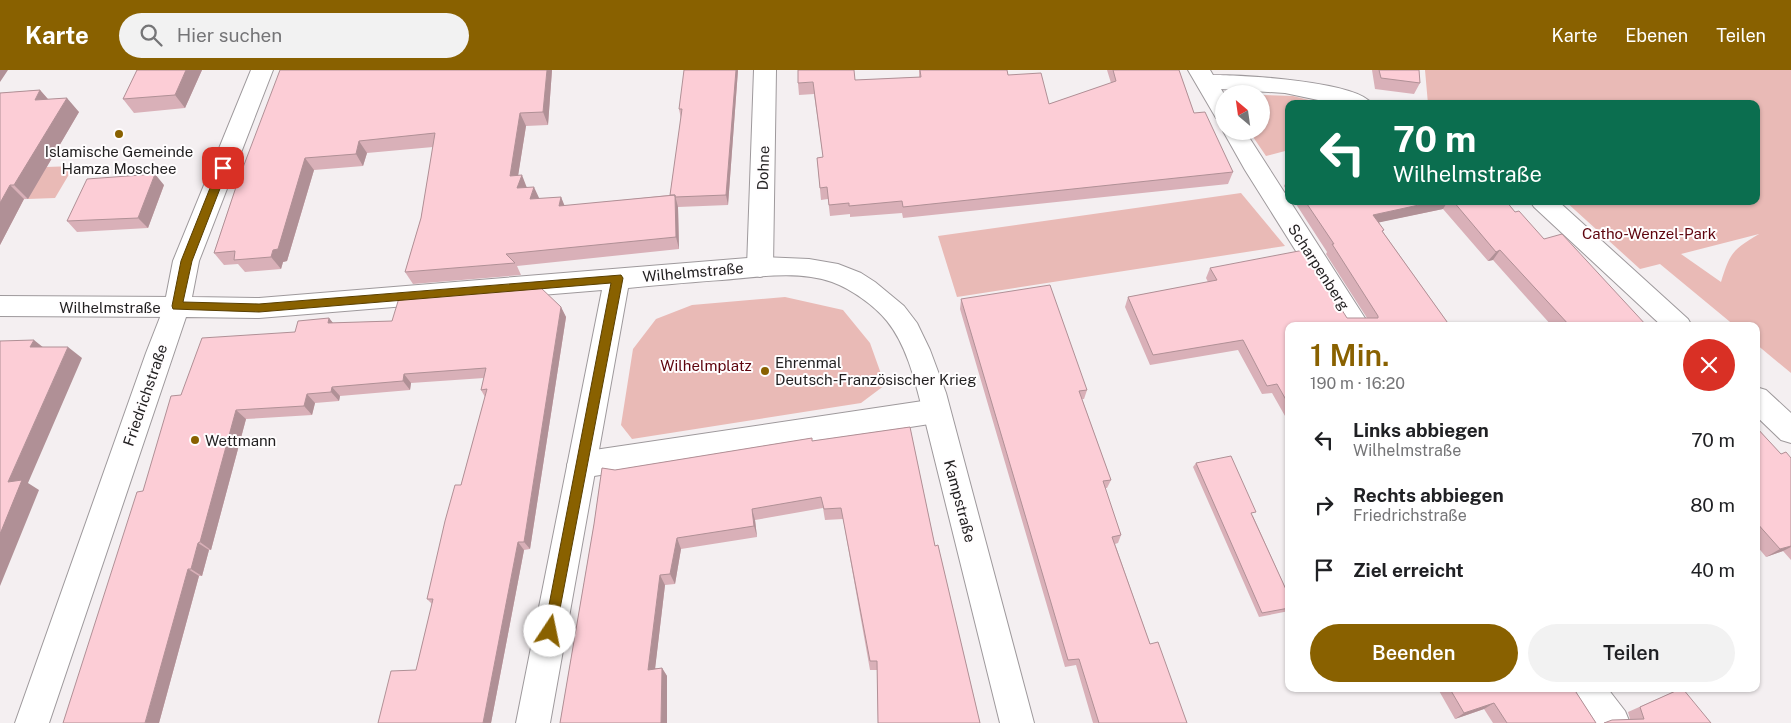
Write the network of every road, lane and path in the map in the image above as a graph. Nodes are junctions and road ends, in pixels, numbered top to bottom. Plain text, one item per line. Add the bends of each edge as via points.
1 (262, 70) edge
2 (766, 70) edge
3 (1203, 76) edge
4 (1215, 97) edge
5 (1347, 100) edge
6 (1239, 140) edge
7 (1547, 205) edge
8 (760, 267) junction
9 (617, 278) junction
10 (872, 293) joint
11 (0, 306) edge
12 (177, 306) junction
13 (1354, 322) edge
14 (1675, 322) edge
15 (1760, 402) edge
16 (936, 411) junction
17 (1791, 431) edge
18 (581, 465) junction
19 (1590, 692) edge
20 (32, 723) edge
21 (534, 723) edge
22 (1018, 723) edge
23 (1613, 723) edge

1 - 12 street, Friedrichstraße via 186,261
2 - 8 street, Dohne
3 - 4 street
3 - 5 street via 1297,86
6 - 13 street, Scharpenberg
7 - 14 street
8 - 9 street, Wilhelmstraße
8 - 10 street, Wilhelmstraße via 829,270 853,280
9 - 12 street, Wilhelmstraße via 259,308
9 - 18 street
10 - 16 street, Kampstraße via 896,315 916,349
11 - 12 street, Wilhelmstraße
12 - 20 street, Friedrichstraße
15 - 17 street
16 - 18 street
16 - 22 street, Kampstraße
18 - 21 street
19 - 23 street

